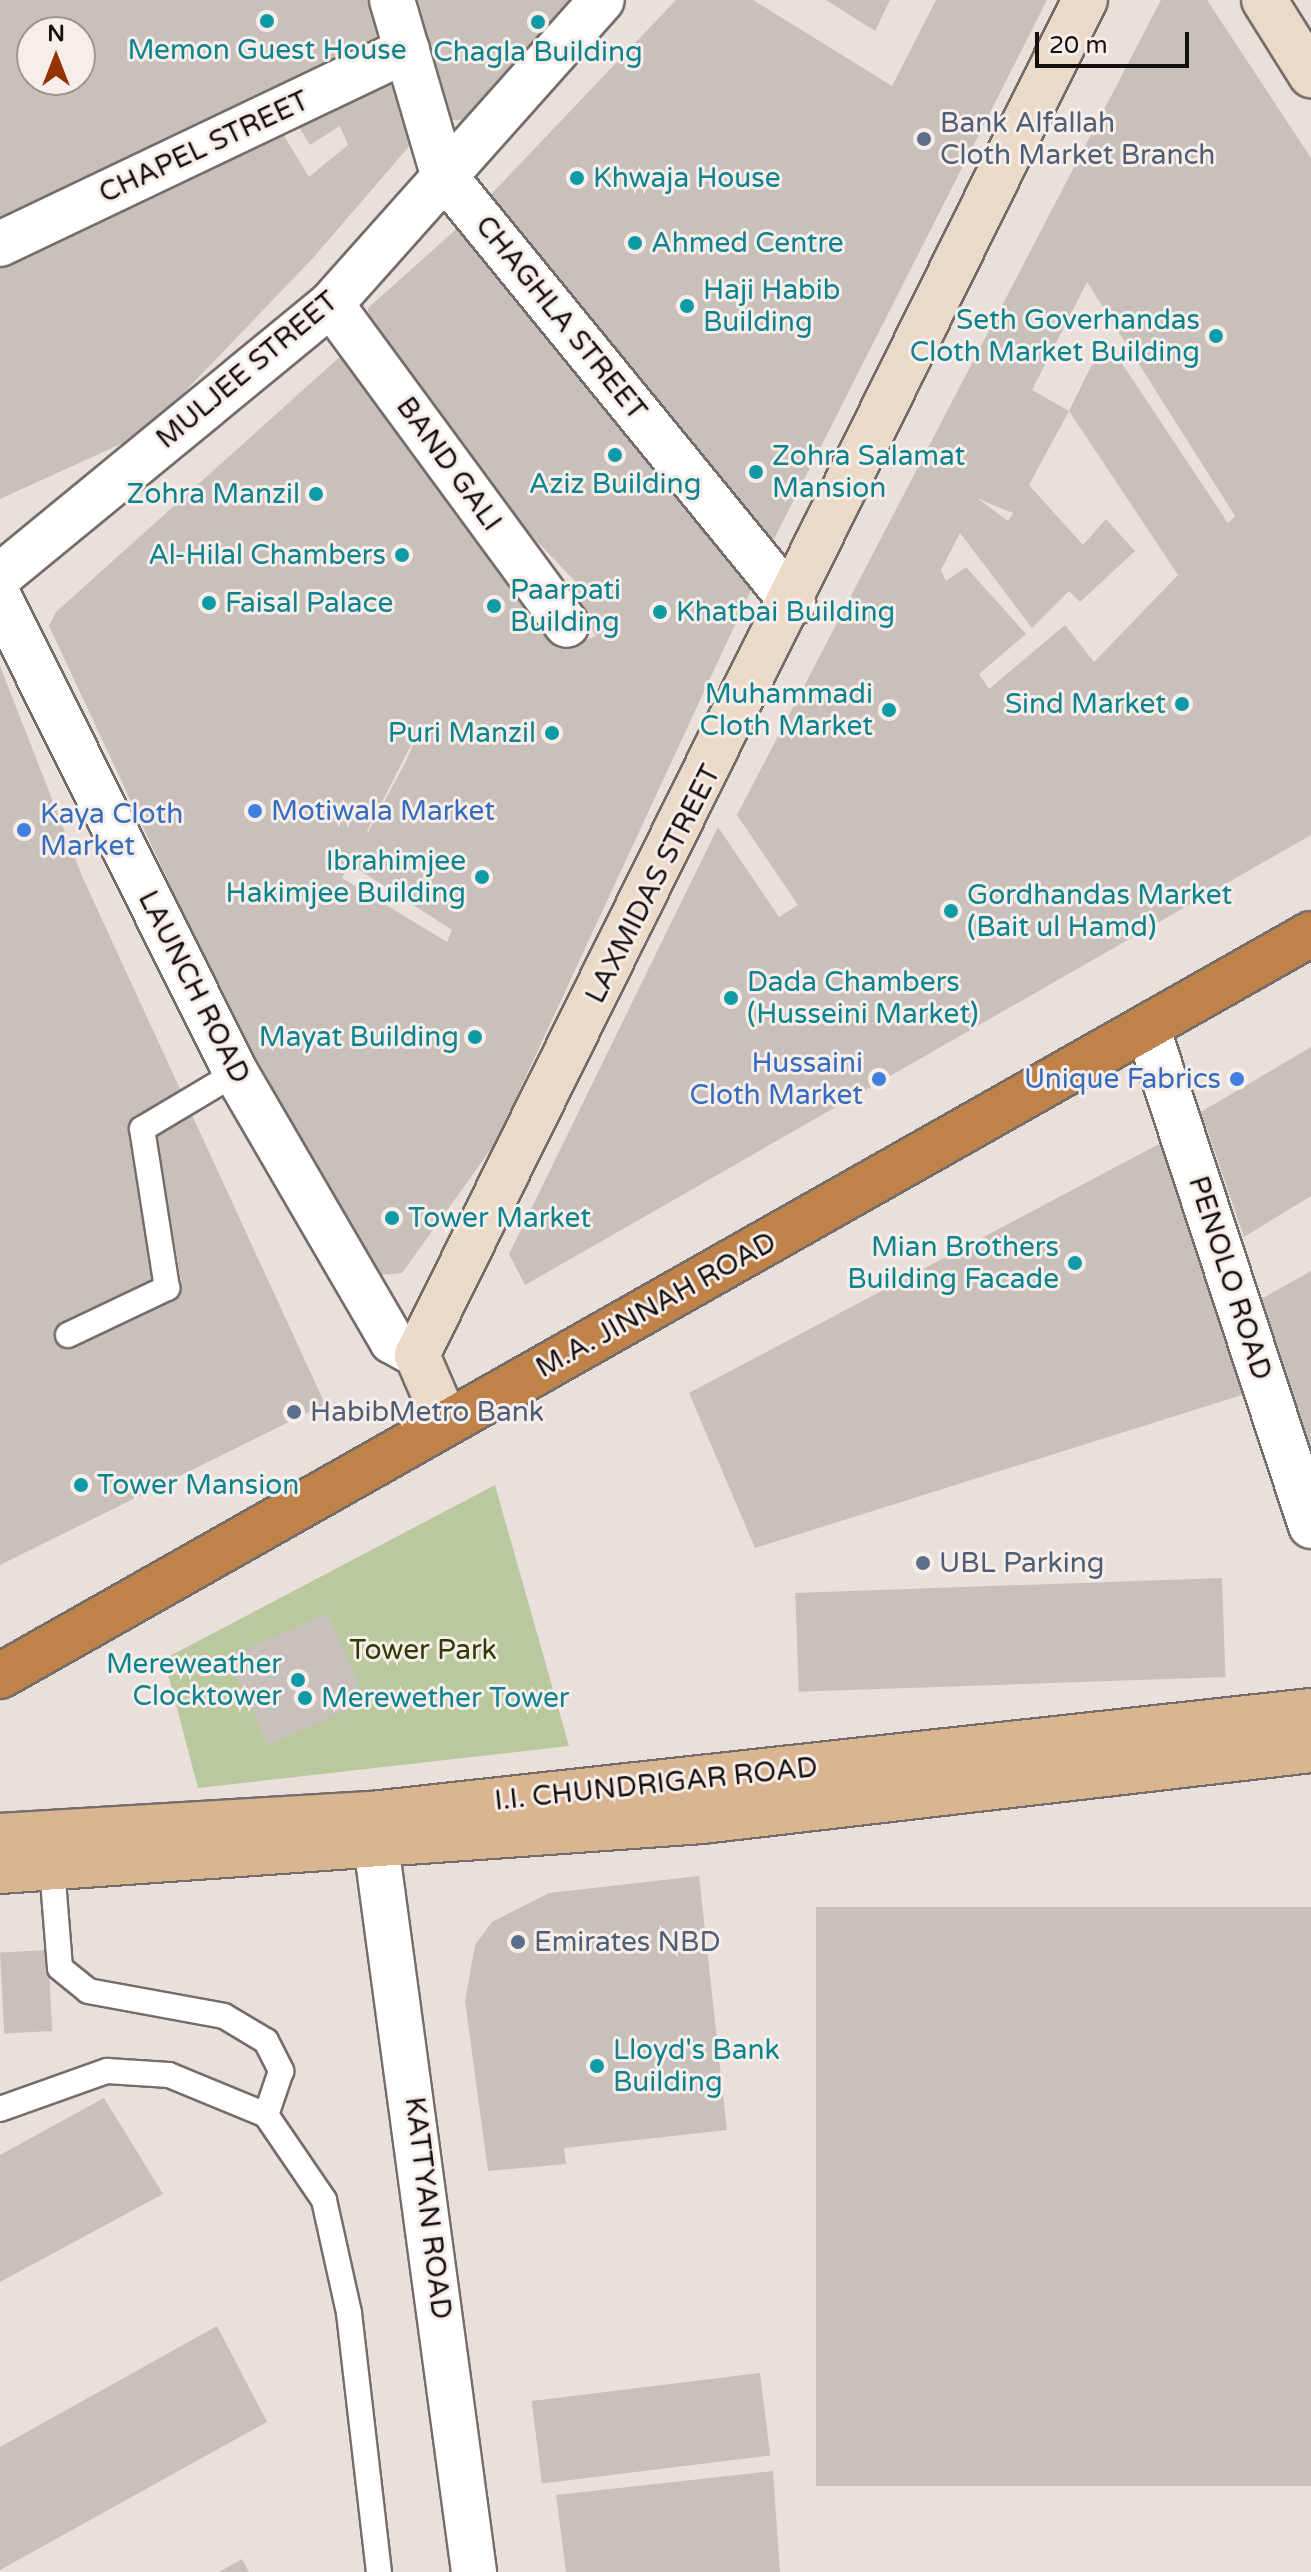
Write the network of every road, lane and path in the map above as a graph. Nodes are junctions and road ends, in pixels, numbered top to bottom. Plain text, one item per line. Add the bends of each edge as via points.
1 (392, 0) edge
2 (602, 0) edge
3 (1085, 0) edge
4 (1264, 0) edge
5 (407, 50) junction
6 (1311, 75) edge
7 (443, 174) junction
8 (0, 244) edge
9 (331, 304) junction
10 (0, 576) edge
11 (0, 599) edge
12 (793, 603) junction
13 (567, 625) dead end
14 (1311, 934) edge
15 (1148, 1030) junction
16 (236, 1073) junction
17 (68, 1335) dead end
18 (417, 1355) junction
19 (446, 1422) junction
20 (1311, 1526) edge
21 (0, 1676) edge
22 (1311, 1711) edge
23 (1311, 1750) edge
24 (0, 1836) edge
25 (376, 1845) junction
26 (52, 1868) junction
27 (0, 1871) edge
28 (0, 2109) edge
29 (266, 2115) junction
30 (379, 2572) edge
31 (474, 2572) edge

1 - 5 street, CHAGHLA STREET
2 - 7 street, MULJEE STREET
3 - 12 street, LAXMIDAS STREET
4 - 6 street
5 - 7 street, CHAGHLA STREET
5 - 8 street, CHAPEL STREET
7 - 9 street, MULJEE STREET
7 - 12 street, CHAGHLA STREET
9 - 10 street, MULJEE STREET
9 - 13 street, BAND GALI
11 - 16 street, LAUNCH ROAD
12 - 18 street, LAXMIDAS STREET
14 - 15 highway, M.A. JINNAH ROAD
15 - 19 highway, M.A. JINNAH ROAD
15 - 20 street, PENOLO ROAD
16 - 17 lane via 142,1129 167,1288
16 - 18 street, LAUNCH ROAD via 392,1341
18 - 19 street
19 - 21 highway, M.A. JINNAH ROAD
22 - 24 main road, I.I. CHUNDRIGAR ROAD via 372,1814
23 - 25 main road, I.I. CHUNDRIGAR ROAD via 702,1821
25 - 26 main road, I.I. CHUNDRIGAR ROAD
25 - 31 street, KATTYAN ROAD
26 - 27 main road, I.I. CHUNDRIGAR ROAD
26 - 29 lane via 60,1968 88,1991 224,2016 266,2041 281,2071
28 - 29 lane via 107,2071 169,2075
29 - 30 lane via 324,2200 349,2313

